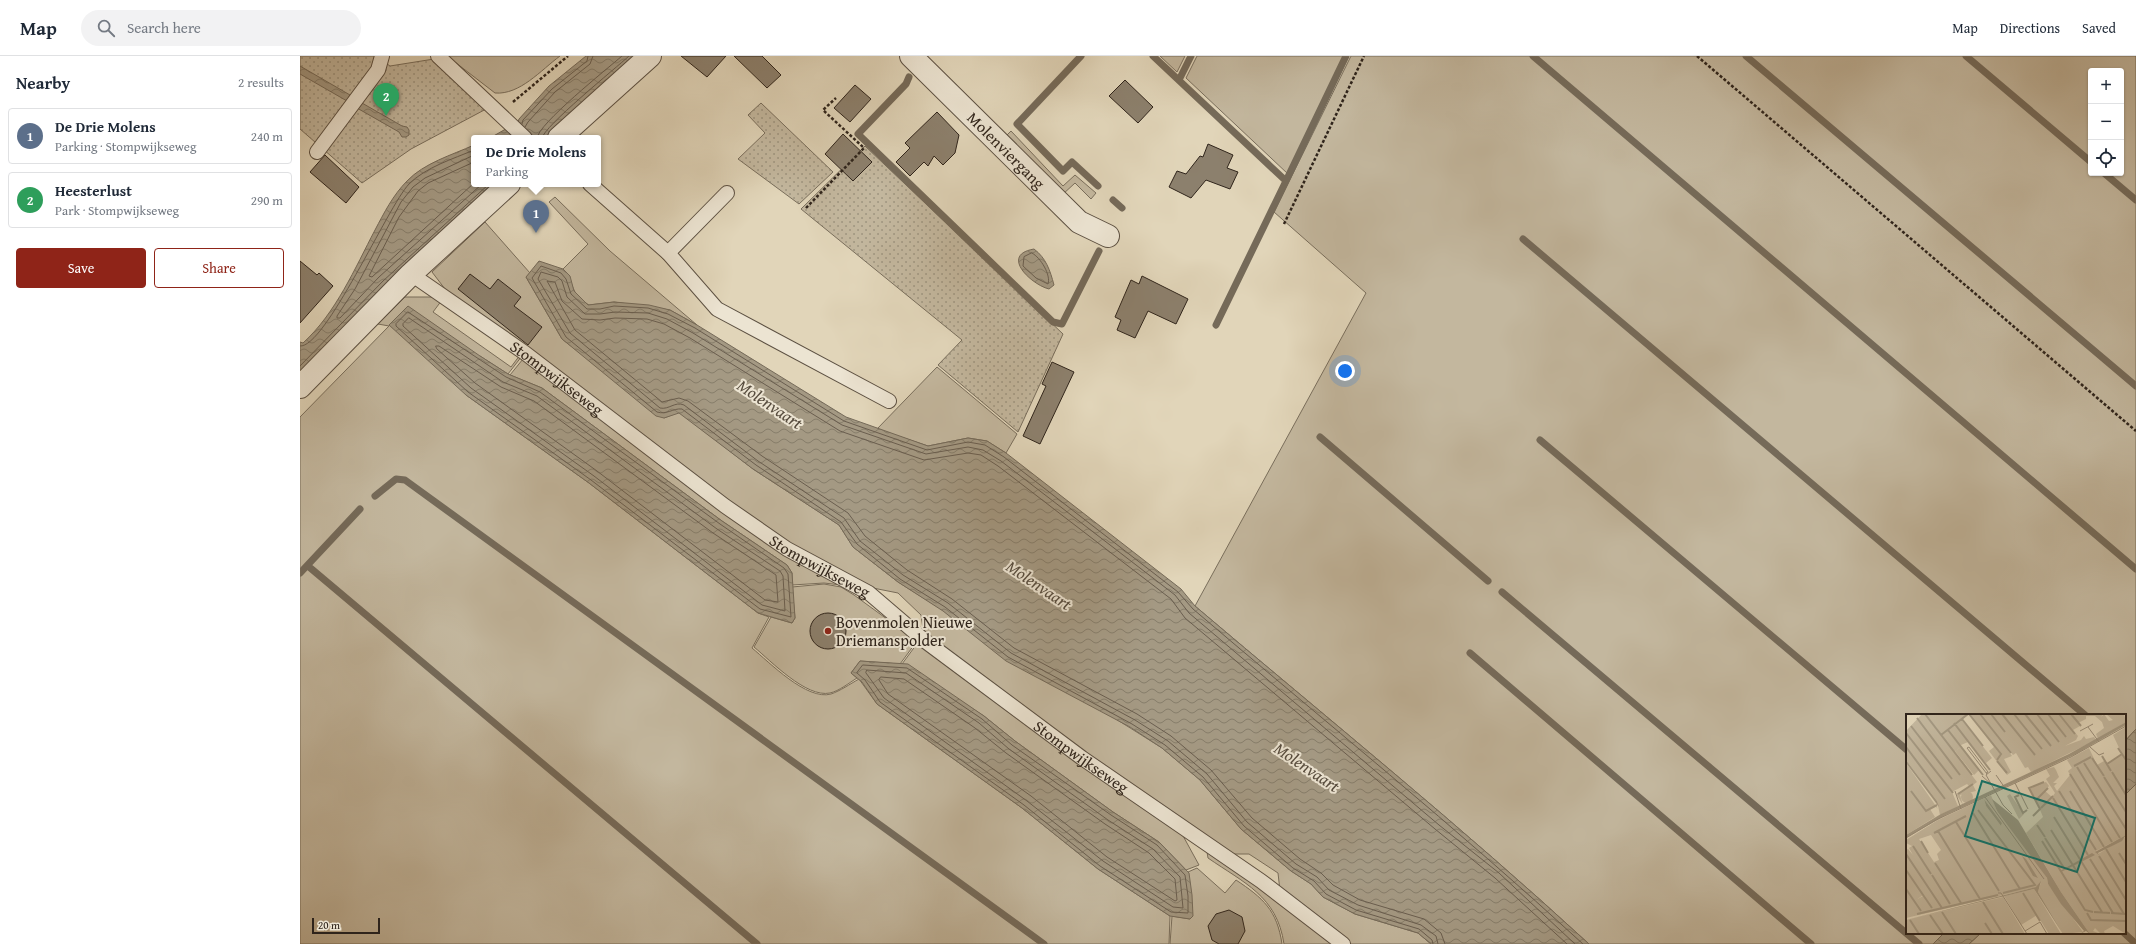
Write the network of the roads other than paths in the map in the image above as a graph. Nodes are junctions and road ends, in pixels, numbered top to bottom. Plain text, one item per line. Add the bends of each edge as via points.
1 (382, 56) edge
2 (438, 56) edge
3 (650, 56) edge
4 (911, 56) edge
5 (522, 135) edge
6 (562, 135) edge
7 (317, 152) dead end
8 (507, 187) edge
9 (593, 187) edge
10 (727, 193) dead end
11 (1108, 236) dead end
12 (668, 253) junction
13 (411, 274) junction
14 (300, 387) edge
15 (889, 401) dead end
16 (1343, 944) edge

1 - 7 lane via 378,70
2 - 5 lane
3 - 6 street
4 - 11 street, Molenviergang via 1079,222
8 - 13 street
9 - 12 lane
10 - 12 lane
12 - 15 lane via 717,309
13 - 14 street
13 - 16 lane, Stompwijkseweg via 525,353 725,506 787,549 869,593 925,641 1082,758 1261,881

